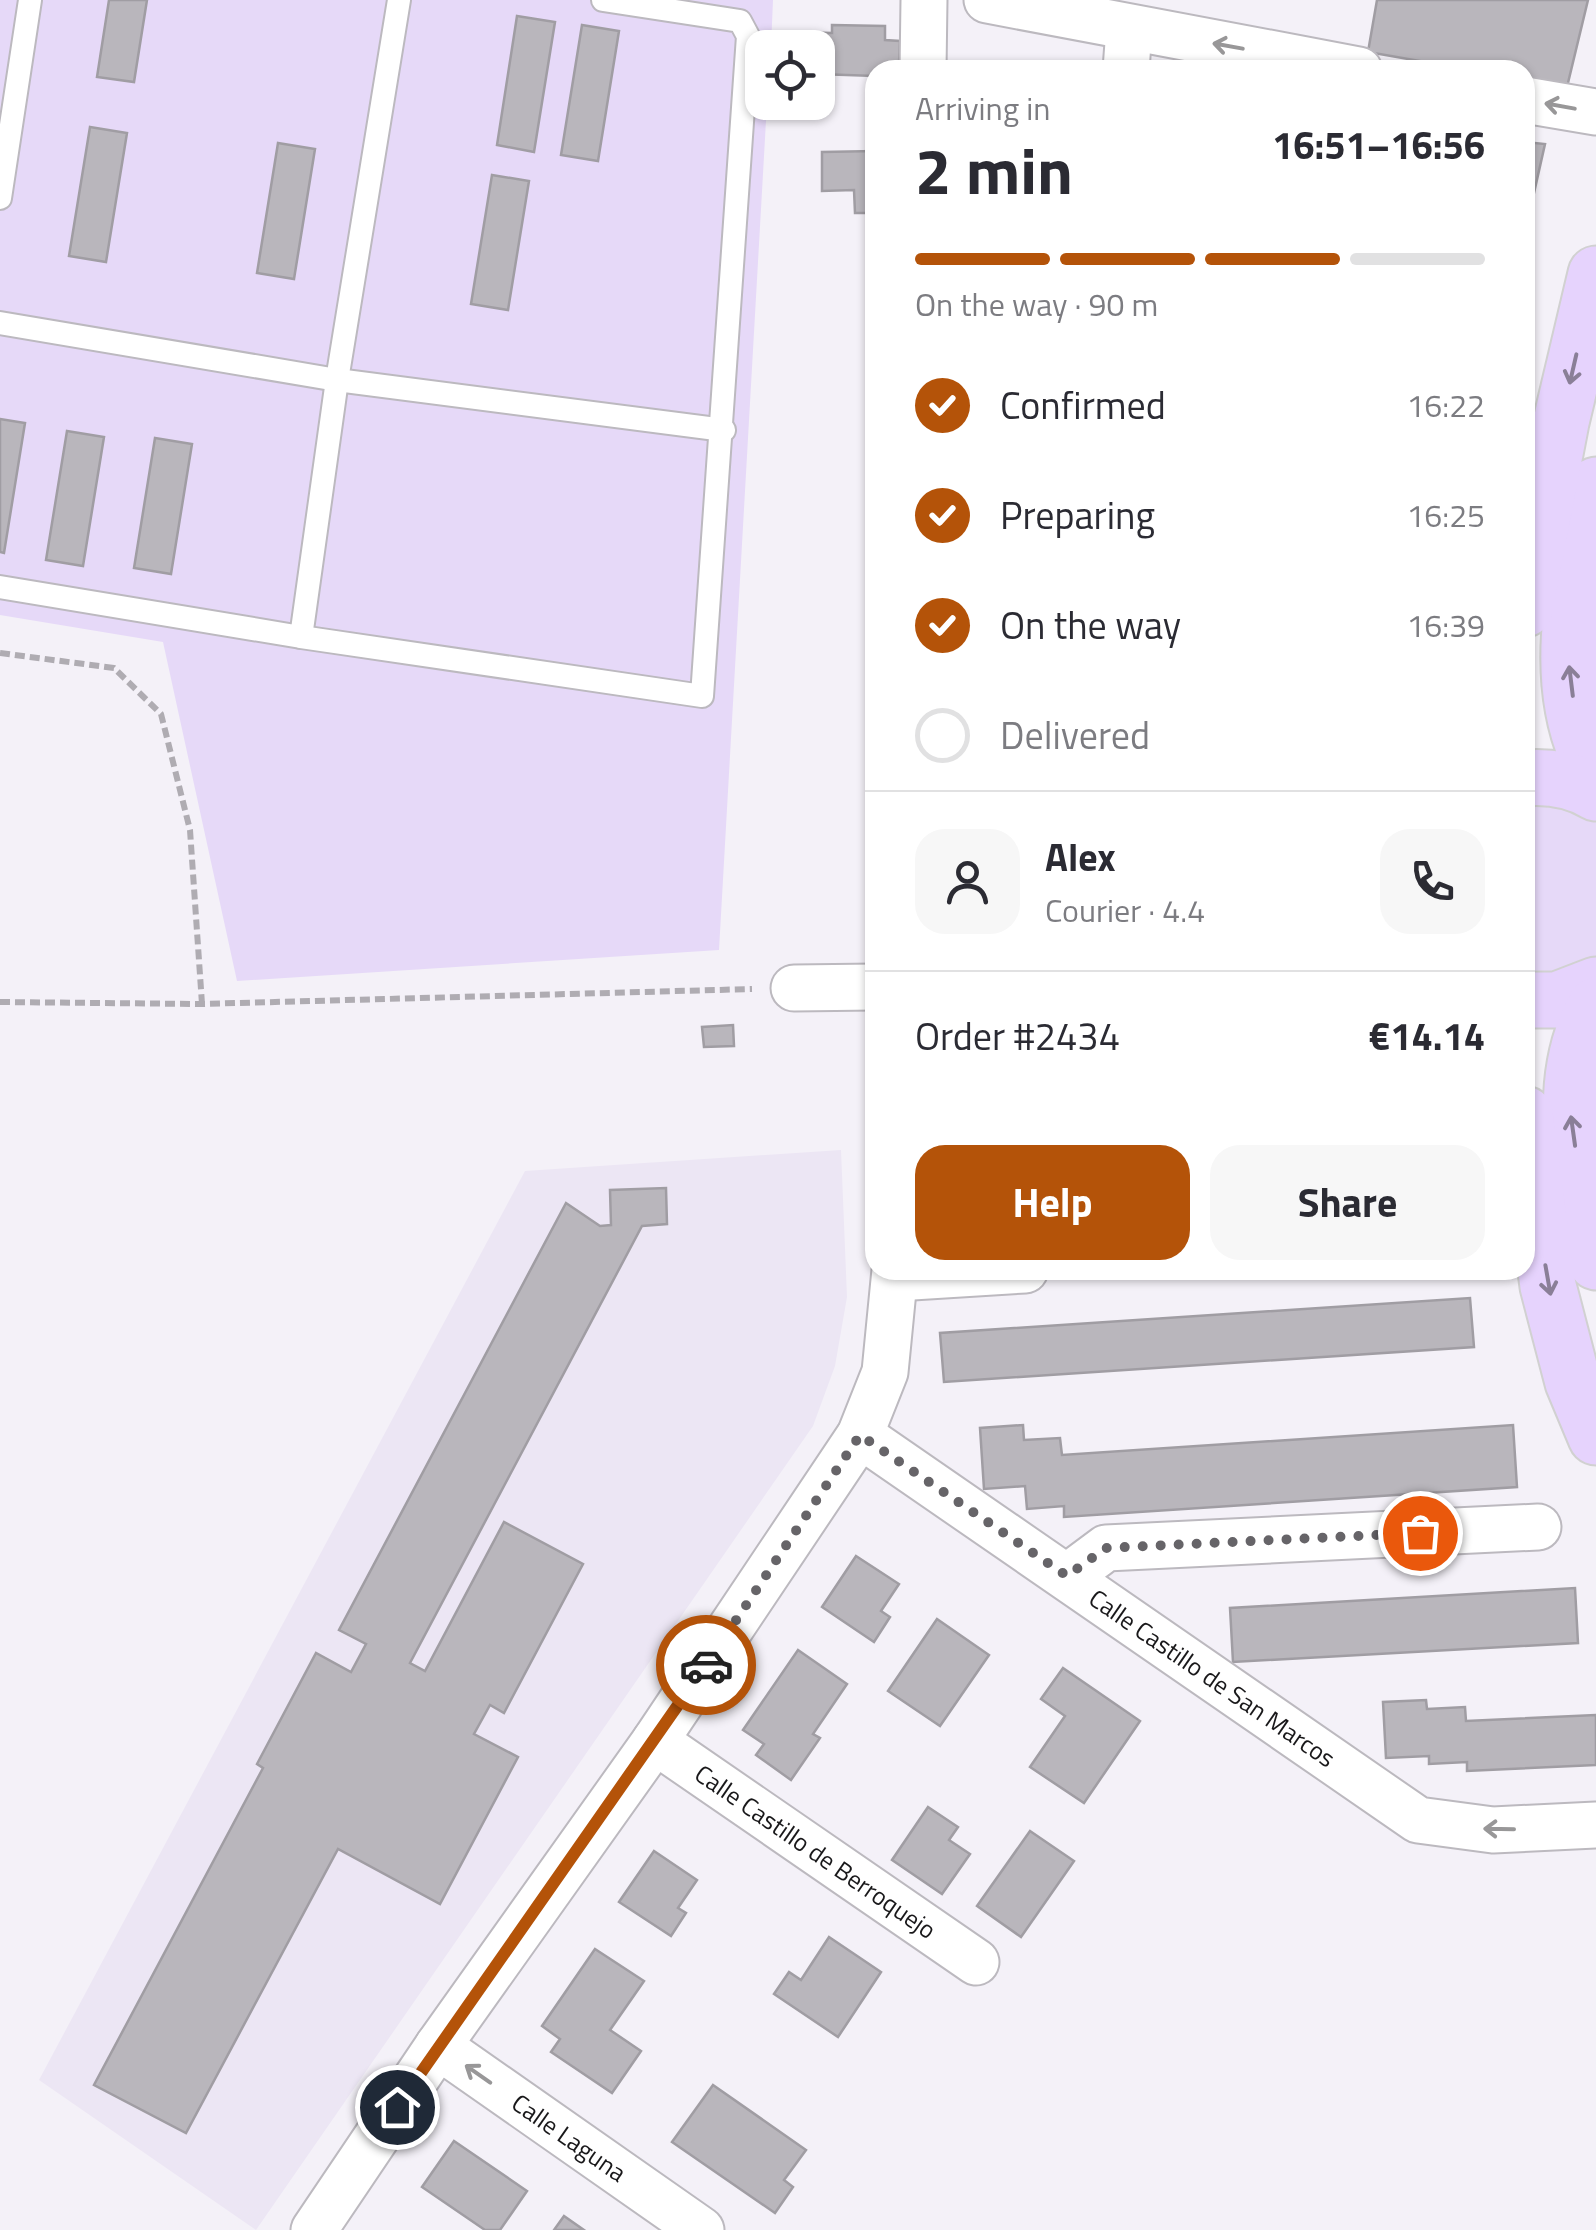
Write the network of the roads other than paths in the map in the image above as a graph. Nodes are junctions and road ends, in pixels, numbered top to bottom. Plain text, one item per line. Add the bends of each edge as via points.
1 (30, 0) edge
2 (400, 0) edge
3 (603, 0) edge
4 (924, 0) edge
5 (987, 0) edge
6 (1127, 49) edge
7 (923, 60) edge
8 (1248, 60) edge
9 (1535, 102) edge
10 (1596, 112) edge
11 (0, 198) edge
12 (1596, 274) edge
13 (0, 322) edge
14 (338, 380) junction
15 (724, 430) junction
16 (1596, 485) edge
17 (1535, 556) edge
18 (0, 588) edge
19 (302, 637) junction
20 (1596, 773) edge
21 (1535, 777) edge
22 (1596, 793) edge
23 (1596, 985) edge
24 (865, 987) edge
25 (794, 988) road end
26 (1535, 1000) edge
27 (1596, 1005) edge
28 (1535, 1189) edge
29 (1596, 1262) edge
30 (895, 1280) edge
31 (860, 1435) junction
32 (1596, 1438) edge
33 (1538, 1527) dead end
34 (1067, 1576) junction
35 (655, 1741) junction
36 (1596, 1825) edge
37 (976, 1962) dead end
38 (438, 2046) junction
39 (314, 2230) edge
40 (701, 2230) edge

1 - 11 lane
2 - 14 lane
3 - 15 lane via 740,21 748,36
4 - 7 street
5 - 6 street
8 -> 6 street
10 -> 9 street
12 -> 17 main road
13 - 14 lane
14 - 15 lane
14 - 19 lane
15 - 19 lane via 702,696
20 -> 16 main road via 1578,742 1568,657
18 - 19 lane
21 - 22 main road
23 - 26 main road via 1557,1000
24 - 25 street
29 -> 27 main road via 1568,1098 1579,1036
28 -> 32 main road via 1548,1286 1573,1382
30 - 31 street via 886,1372
31 - 34 street, Calle Castillo de San Marcos
31 - 35 street
33 - 34 street via 1106,1548
36 -> 34 street, Calle Castillo de San Marcos via 1493,1830 1418,1820
35 - 37 street, Calle Castillo de Berroquejo
35 - 38 street
38 - 39 street
40 -> 38 street, Calle Laguna

